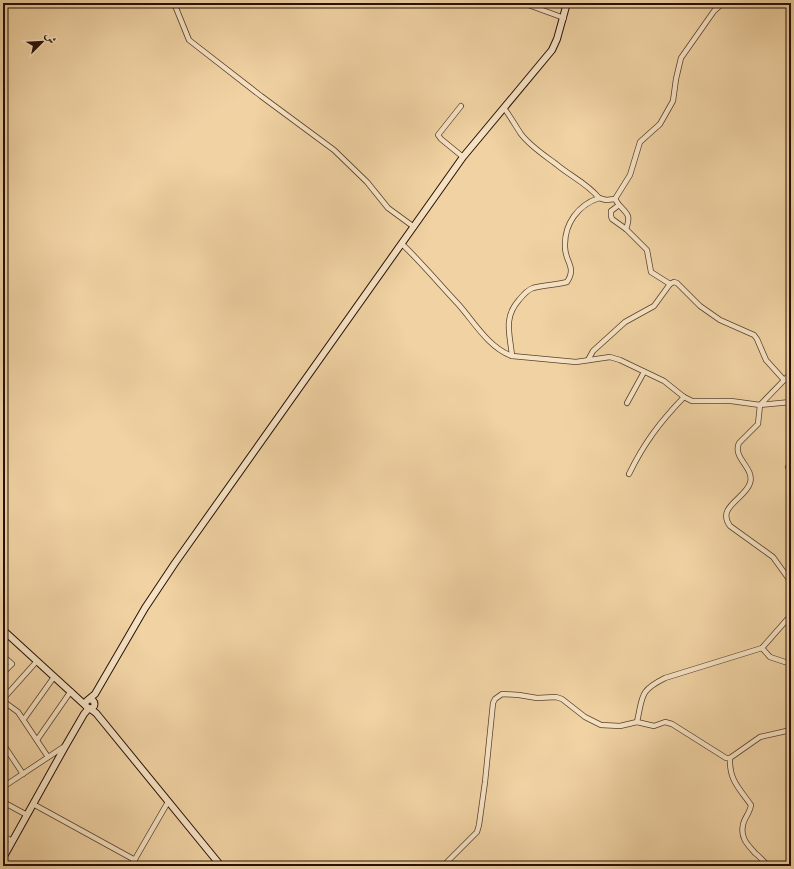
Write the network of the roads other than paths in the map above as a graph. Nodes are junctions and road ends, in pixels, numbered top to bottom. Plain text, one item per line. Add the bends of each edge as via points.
1 (174, 3) edge
2 (523, 3) edge
3 (567, 3) edge
4 (723, 3) edge
5 (564, 18) junction
6 (461, 106) dead end
7 (504, 108) junction
8 (463, 158) junction
9 (600, 198) junction
10 (615, 199) junction
11 (619, 205) junction
12 (414, 227) junction
13 (626, 229) junction
14 (402, 244) junction
15 (670, 284) junction
16 (512, 356) junction
17 (588, 360) junction
18 (644, 372) junction
19 (791, 373) edge
20 (784, 380) junction
21 (684, 397) junction
22 (791, 402) edge
23 (627, 403) dead end
24 (760, 405) junction
25 (629, 474) dead end
26 (791, 582) edge
27 (791, 615) edge
28 (3, 630) edge
29 (762, 648) junction
30 (3, 656) edge
31 (37, 661) junction
32 (791, 664) edge
33 (3, 673) edge
34 (54, 677) junction
35 (71, 691) junction
36 (3, 700) edge
37 (89, 703) junction
38 (24, 719) junction
39 (637, 722) junction
40 (791, 730) edge
41 (37, 740) junction
42 (3, 744) edge
43 (66, 745) junction
44 (48, 757) junction
45 (730, 758) junction
46 (23, 774) junction
47 (3, 787) edge
48 (3, 802) edge
49 (168, 802) junction
50 (33, 804) junction
51 (27, 816) junction
52 (3, 836) edge
53 (12, 842) junction
54 (3, 858) edge
55 (134, 860) junction
56 (131, 866) edge
57 (221, 866) edge
58 (443, 866) edge
59 (769, 866) edge

1 - 12 street via 189,40 334,150 367,182 388,208
2 - 5 street
3 - 5 main road
4 - 10 street via 714,11 681,58 672,101 660,124 640,142 630,175
5 - 7 main road via 552,50
6 - 8 street via 438,135
7 - 8 main road
7 - 9 street via 530,143 557,166 588,186
8 - 12 main road
9 - 10 street
9 - 16 street via 582,207 568,227 565,247 572,272 567,282 532,289 524,294 512,309 509,329
10 - 11 street
11 - 13 street via 630,219
11 - 13 street via 612,211 611,216
12 - 14 main road
13 - 15 street via 647,250 651,272
14 - 16 street via 493,344
14 - 37 main road via 145,608
15 - 17 street via 654,306 624,322 593,351
15 - 20 street via 677,283 700,306 720,320 754,335 766,360
16 - 17 street via 576,362
17 - 18 street via 610,357
18 - 21 street via 664,381
18 - 23 street
19 - 20 street
20 - 24 street
21 - 24 street via 692,401 731,401
21 - 25 street via 654,431 640,451
22 - 24 street
24 - 26 street via 758,424 737,447 750,474 750,485 728,508 725,515 730,526 773,557
27 - 29 street
28 - 31 main road
29 - 32 street via 770,656
29 - 39 street via 653,684 643,696
30 - 33 street via 12,664
31 - 34 main road
31 - 36 street
34 - 35 main road
34 - 38 street
35 - 37 main road
35 - 41 street
36 - 38 street
37 - 43 main road
37 - 49 main road
38 - 41 street
39 - 45 street via 654,726 666,722 672,724 722,756
39 - 58 street via 620,726 601,725 585,717 562,698 502,694 498,696 493,703 479,824 475,835
40 - 45 street via 760,737
41 - 44 street
42 - 46 street
43 - 44 street
43 - 50 main road
44 - 46 street
45 - 59 street via 732,776 741,794 751,805 743,824 744,841
46 - 47 street
48 - 51 street
49 - 55 street
49 - 57 main road
50 - 51 main road
50 - 55 street
51 - 53 main road
52 - 53 street
53 - 54 main road
55 - 56 street

